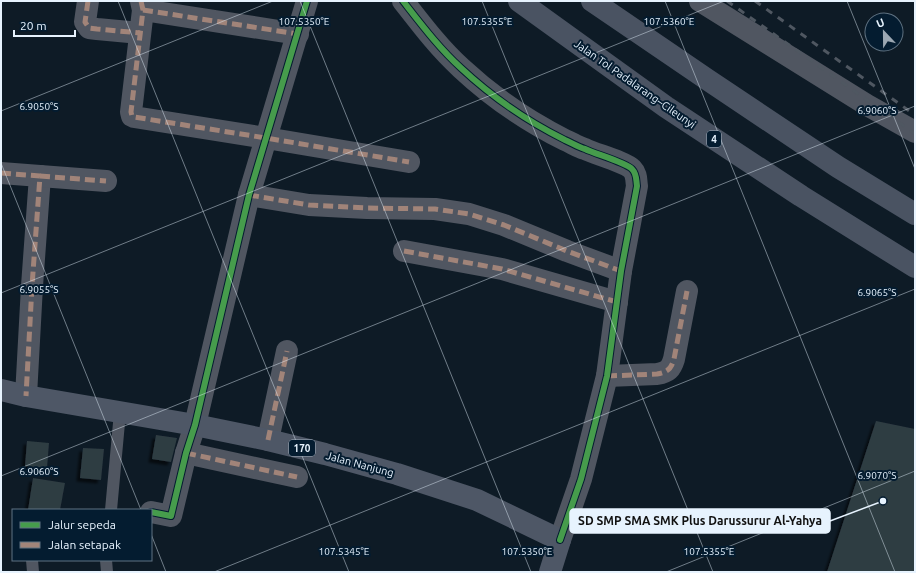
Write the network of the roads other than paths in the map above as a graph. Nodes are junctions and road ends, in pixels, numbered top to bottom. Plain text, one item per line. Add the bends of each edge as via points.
1 (88, 1) edge
2 (307, 1) edge
3 (403, 1) edge
4 (519, 1) edge
5 (592, 1) edge
6 (700, 1) edge
7 (142, 6) edge
8 (140, 33) junction
9 (298, 34) junction
10 (915, 132) edge
11 (266, 138) junction
12 (409, 162) dead end
13 (1, 173) edge
14 (40, 176) junction
15 (106, 181) dead end
16 (250, 195) junction
17 (915, 214) edge
18 (404, 251) dead end
19 (915, 267) edge
20 (621, 271) junction
21 (687, 291) dead end
22 (617, 302) junction
23 (287, 351) dead end
24 (607, 376) junction
25 (1, 390) edge
26 (26, 396) junction
27 (120, 412) junction
28 (195, 424) junction
29 (268, 440) junction
30 (186, 453) junction
31 (297, 477) dead end
32 (111, 509) edge
33 (152, 512) edge
34 (560, 540) junction
35 (32, 561) edge
36 (106, 561) edge
37 (33, 572) edge
38 (106, 572) edge
39 (550, 572) edge

1 - 8 street via 86,22 89,28
2 - 9 street
3 - 20 street via 460,67 492,95 548,131 631,168 635,173 637,186
4 - 19 highway, Jalan Tol Padalarang–Cileunyi / 4 via 666,107
5 - 17 highway via 838,167
6 - 10 street
7 - 8 street
7 - 9 street
8 - 11 street via 131,112 134,118
9 - 11 street
11 - 12 street
11 - 16 street
13 - 14 street
14 - 15 street
14 - 26 street
16 - 20 street via 309,204 435,209 468,214 504,225
16 - 28 street
18 - 22 street via 502,269
20 - 22 street
21 - 24 street via 674,359 669,370 657,374
22 - 24 street
23 - 29 street
24 - 34 street via 581,479
25 - 26 main road, Jalan Nanjung / 170
26 - 27 main road, Jalan Nanjung / 170
27 - 28 main road, Jalan Nanjung / 170
27 - 32 lane
28 - 29 main road, Jalan Nanjung / 170
28 - 30 street
29 - 34 main road, Jalan Nanjung / 170 via 397,474 477,500
30 - 31 street
30 - 33 street via 170,516
34 - 39 main road
35 - 37 lane
36 - 38 lane

